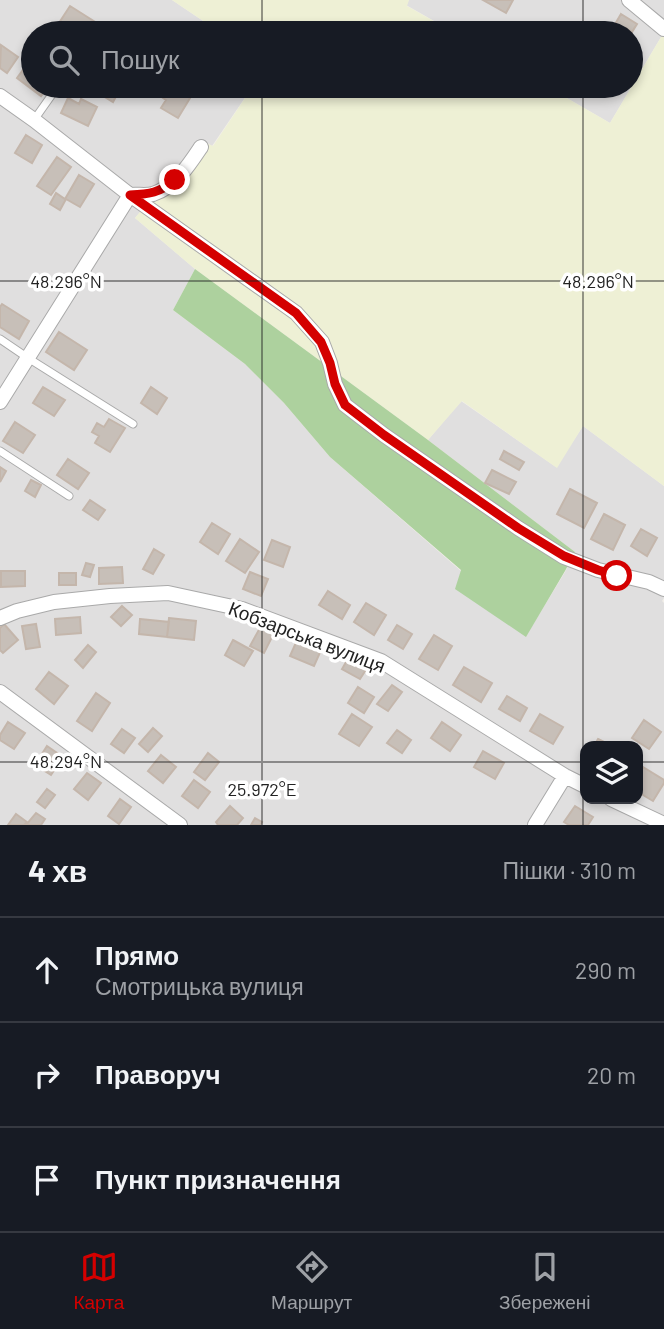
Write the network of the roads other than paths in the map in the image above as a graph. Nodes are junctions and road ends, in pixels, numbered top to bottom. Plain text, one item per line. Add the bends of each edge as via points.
1 (629, 0) edge
2 (664, 29) edge
3 (0, 96) edge
4 (50, 98) edge
5 (34, 120) junction
6 (201, 147) dead end
7 (130, 195) junction
8 (0, 339) edge
9 (28, 358) junction
10 (0, 402) edge
11 (133, 424) dead end
12 (0, 451) edge
13 (69, 496) dead end
14 (664, 589) edge
15 (0, 618) edge
16 (0, 692) edge
17 (565, 776) junction
18 (580, 784) edge
19 (622, 804) edge
20 (664, 824) edge
21 (180, 825) edge
22 (535, 825) edge

1 - 2 street
3 - 5 street
4 - 5 lane
5 - 7 street
6 - 7 street via 165,188
7 - 9 street
7 - 14 street via 296,313 321,342 345,405 384,435 564,556
8 - 9 lane
9 - 10 street
9 - 11 lane
12 - 13 lane
15 - 17 street, Кобзарська вулиця via 54,602 168,593 242,609 381,661
16 - 21 street
17 - 18 street, Кобзарська вулиця
17 - 22 street
19 - 20 street

